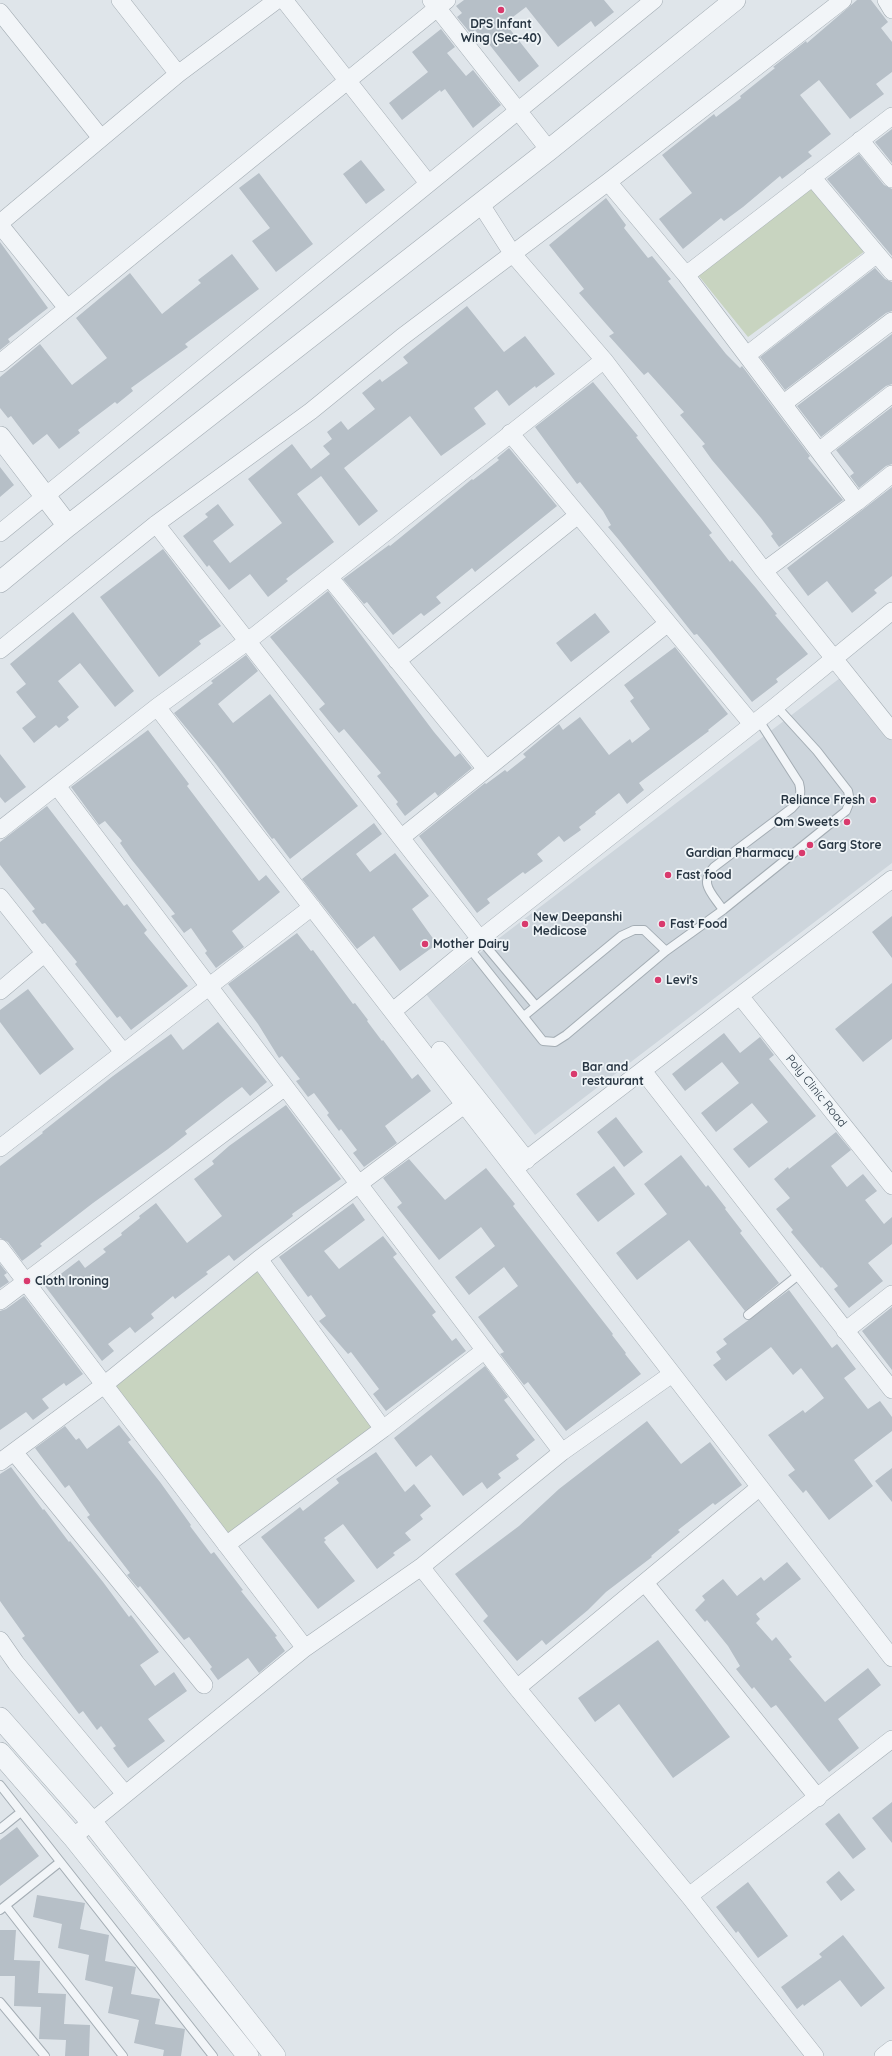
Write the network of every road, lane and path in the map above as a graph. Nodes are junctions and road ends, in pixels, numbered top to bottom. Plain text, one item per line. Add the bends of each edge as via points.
1 (121, 0) edge
2 (277, 0) edge
3 (284, 0) edge
4 (654, 0) edge
5 (735, 0) edge
6 (843, 0) edge
7 (886, 0) edge
8 (438, 2) edge
9 (892, 10) edge
10 (0, 12) edge
11 (178, 74) junction
12 (348, 81) junction
13 (518, 110) junction
14 (892, 116) edge
15 (101, 138) junction
16 (860, 140) junction
17 (549, 150) junction
18 (812, 177) junction
19 (892, 179) edge
20 (608, 182) junction
21 (428, 183) junction
22 (480, 203) junction
23 (0, 224) edge
24 (512, 253) junction
25 (877, 254) junction
26 (892, 272) edge
27 (686, 275) junction
28 (67, 308) junction
29 (892, 321) edge
30 (747, 355) junction
31 (604, 360) junction
32 (0, 363) edge
33 (892, 394) edge
34 (784, 403) junction
35 (510, 433) junction
36 (0, 437) edge
37 (820, 451) junction
38 (892, 474) edge
39 (47, 496) junction
40 (857, 502) junction
41 (578, 515) junction
42 (156, 524) junction
43 (68, 526) junction
44 (0, 533) edge
45 (764, 571) junction
46 (329, 577) junction
47 (0, 582) edge
48 (892, 611) edge
49 (668, 622) junction
50 (248, 640) junction
51 (0, 650) edge
52 (833, 658) junction
53 (397, 661) junction
54 (776, 706) junction
55 (157, 707) junction
56 (755, 722) junction
57 (892, 731) edge
58 (486, 769) junction
59 (57, 786) junction
60 (0, 830) edge
61 (402, 837) junction
62 (892, 880) edge
63 (0, 897) edge
64 (312, 907) junction
65 (723, 910) junction
66 (475, 944) junction
67 (666, 952) junction
68 (45, 953) junction
69 (209, 986) junction
70 (0, 991) edge
71 (740, 996) junction
72 (536, 1006) junction
73 (392, 1012) junction
74 (524, 1016) junction
75 (440, 1050) dead end
76 (124, 1052) junction
77 (643, 1071) junction
78 (285, 1087) junction
79 (464, 1104) junction
80 (0, 1148) edge
81 (521, 1165) junction
82 (359, 1184) junction
83 (892, 1186) edge
84 (0, 1248) edge
85 (259, 1259) junction
86 (801, 1274) junction
87 (26, 1283) junction
88 (892, 1294) edge
89 (0, 1301) edge
90 (748, 1315) dead end
91 (845, 1331) junction
92 (485, 1350) junction
93 (672, 1374) junction
94 (104, 1385) junction
95 (892, 1390) edge
96 (383, 1429) junction
97 (14, 1452) junction
98 (562, 1452) junction
99 (0, 1462) edge
100 (760, 1487) junction
101 (226, 1545) junction
102 (421, 1567) junction
103 (645, 1583) junction
104 (0, 1640) edge
105 (887, 1640) edge
106 (304, 1648) junction
107 (0, 1653) edge
108 (892, 1658) edge
109 (16, 1663) junction
110 (204, 1685) dead end
111 (517, 1688) junction
112 (0, 1718) edge
113 (892, 1739) edge
114 (0, 1753) edge
115 (0, 1785) edge
116 (124, 1794) junction
117 (818, 1798) junction
118 (21, 1812) junction
119 (91, 1821) junction
120 (0, 1829) edge
121 (73, 1837) junction
122 (60, 1862) junction
123 (689, 1896) junction
124 (3, 1908) edge
125 (0, 2002) edge
126 (892, 2049) edge
127 (45, 2056) edge
128 (123, 2056) edge
129 (213, 2056) edge
130 (248, 2056) edge
131 (275, 2056) edge
132 (815, 2056) edge
133 (883, 2056) edge

1 - 11 street
2 - 11 street
3 - 12 street
4 - 13 street
5 - 17 street
6 - 20 street
7 - 9 street
8 - 12 street
8 - 13 street
10 - 15 street
11 - 15 street
12 - 21 street
12 - 28 street
13 - 17 street
13 - 21 street
14 - 16 street
15 - 23 street
16 - 18 street
16 - 19 street
17 - 22 street
18 - 25 street
18 - 27 street
20 - 24 street
20 - 27 street
21 - 39 street
22 - 24 street
22 - 43 street
23 - 28 street
24 - 31 street
24 - 42 street via 311,411
25 - 26 street
25 - 30 street
27 - 30 street
28 - 32 street
29 - 34 street
30 - 34 street
31 - 35 street
31 - 45 street
33 - 37 street
34 - 37 street
35 - 41 street
35 - 46 street
36 - 39 street
37 - 40 street
38 - 40 street
39 - 43 street
39 - 44 street
40 - 45 street
41 - 49 street
41 - 53 street
42 - 50 street
42 - 51 street
43 - 47 street
45 - 52 street
46 - 50 street
46 - 53 street
48 - 52 street
49 - 56 street
49 - 58 street
50 - 55 street
50 - 61 street
52 - 54 street
52 - 57 street
53 - 58 street
54 - 56 street
54 - 65 lane via 848,791 850,802 846,810
55 - 59 street
55 - 64 street
56 - 65 lane via 800,783 802,791 792,808 714,867 707,876 706,884
56 - 66 street
58 - 61 street
59 - 60 street
59 - 69 street
61 - 66 street
62 - 71 street
63 - 68 street
64 - 69 street
64 - 73 street
65 - 67 lane
66 - 72 lane
66 - 73 street
66 - 74 lane
67 - 72 lane via 644,930 634,930 621,936
67 - 74 lane via 555,1042 543,1041
68 - 70 street
68 - 76 street
69 - 76 street
69 - 78 street
71 - 77 street
71 - 83 street, Poly Clinic Road
72 - 74 lane
73 - 79 street
75 - 81 street
76 - 80 street
77 - 81 street
77 - 86 street
78 - 82 street
78 - 87 street
79 - 81 street
79 - 82 street
81 - 93 street
82 - 85 street
82 - 92 street
84 - 87 street
85 - 94 street
85 - 96 street
86 - 90 lane
86 - 91 street
87 - 89 street
87 - 94 street
88 - 91 street
91 - 95 street
92 - 96 street
92 - 98 street
93 - 98 street
93 - 100 street
94 - 97 street
94 - 101 street
96 - 101 street
97 - 99 street
97 - 110 street
98 - 102 street
100 - 103 street
100 - 105 street
101 - 106 street
102 - 106 street
102 - 111 street
103 - 111 street
103 - 117 street
104 - 109 street
105 - 108 street
106 - 116 street
107 - 109 street
109 - 116 street
111 - 123 street
112 - 119 street
113 - 117 street
114 - 121 street
115 - 118 lane
116 - 119 street
117 - 123 street
118 - 120 lane
118 - 122 lane
119 - 121 street
119 - 131 street
121 - 130 street
122 - 124 lane
122 - 129 lane
123 - 132 street
124 - 128 lane
125 - 127 lane
126 - 133 street

